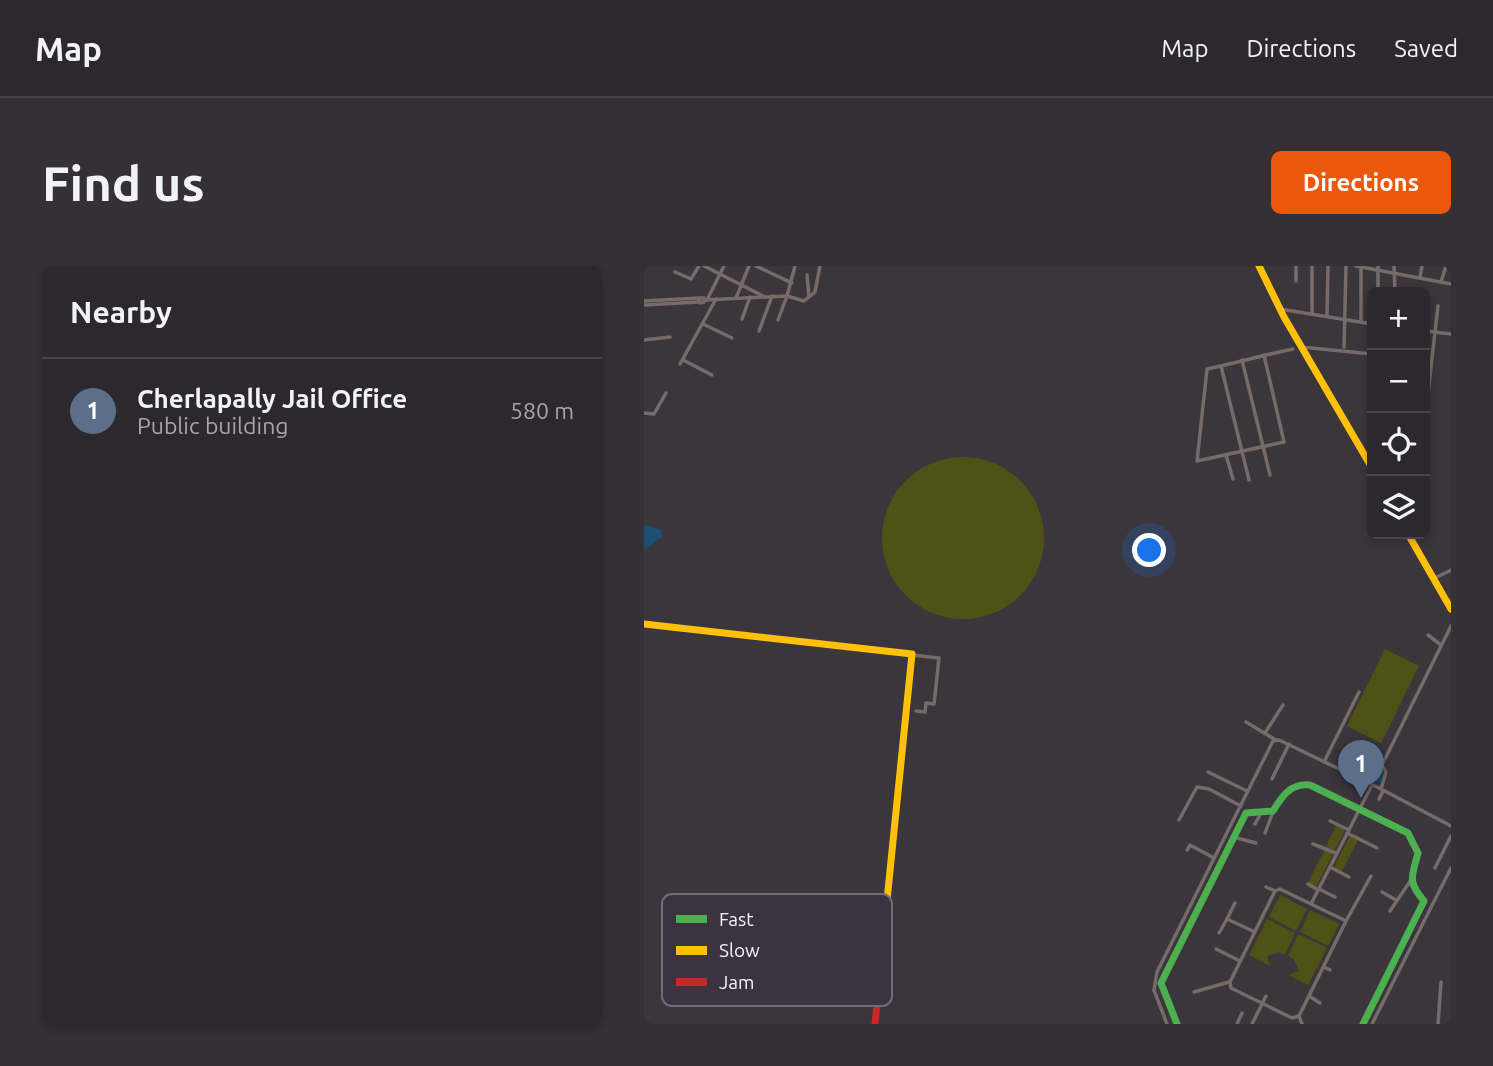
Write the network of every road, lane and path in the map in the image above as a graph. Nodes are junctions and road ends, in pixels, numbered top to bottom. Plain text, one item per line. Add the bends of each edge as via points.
1 (699, 266) edge
2 (704, 266) edge
3 (724, 266) edge
4 (749, 266) edge
5 (756, 266) edge
6 (795, 266) edge
7 (820, 266) edge
8 (1259, 266) edge
9 (1296, 266) edge
10 (1312, 266) edge
11 (1328, 266) edge
12 (1346, 266) edge
13 (1359, 266) edge
14 (1394, 266) edge
15 (1422, 266) edge
16 (1446, 266) edge
17 (1378, 268) edge
18 (675, 272) dead end
19 (1394, 272) junction
20 (720, 274) junction
21 (807, 275) dead end
22 (1420, 278) junction
23 (1296, 281) dead end
24 (1441, 282) junction
25 (792, 283) junction
26 (741, 284) junction
27 (1451, 284) edge
28 (1378, 287) edge
29 (1395, 287) edge
30 (772, 296) junction
31 (787, 296) junction
32 (750, 297) junction
33 (765, 297) junction
34 (736, 298) junction
35 (810, 298) junction
36 (716, 299) junction
37 (706, 300) junction
38 (644, 303) edge
39 (1438, 306) dead end
40 (1280, 309) junction
41 (1312, 314) junction
42 (1327, 316) junction
43 (742, 319) dead end
44 (1345, 319) junction
45 (778, 320) dead end
46 (1361, 322) junction
47 (1367, 323) edge
48 (703, 324) junction
49 (759, 331) dead end
50 (1430, 331) edge
51 (1436, 332) junction
52 (1451, 334) edge
53 (670, 338) dead end
54 (732, 338) dead end
55 (644, 340) edge
56 (1344, 347) dead end
57 (1297, 348) junction
58 (1367, 354) edge
59 (1264, 355) junction
60 (1242, 360) junction
61 (1221, 366) junction
62 (712, 375) dead end
63 (1430, 378) edge
64 (666, 393) dead end
65 (644, 413) edge
66 (1263, 446) junction
67 (1240, 452) junction
68 (1226, 455) junction
69 (1367, 460) edge
70 (1269, 475) dead end
71 (1233, 479) dead end
72 (1248, 480) dead end
73 (1411, 539) edge
74 (1451, 570) edge
75 (1435, 578) junction
76 (1451, 608) edge
77 (644, 624) edge
78 (1451, 626) edge
79 (1428, 635) dead end
80 (1441, 645) junction
81 (912, 655) junction
82 (1359, 692) dead end
83 (1283, 705) dead end
84 (916, 711) dead end
85 (1246, 722) dead end
86 (1265, 733) junction
87 (1276, 740) junction
88 (1289, 744) junction
89 (1324, 762) junction
90 (1382, 765) junction
91 (1208, 772) dead end
92 (1272, 779) dead end
93 (1361, 780) junction
94 (1372, 785) junction
95 (1356, 787) dead end
96 (1382, 790) junction
97 (1248, 791) junction
98 (1379, 799) dead end
99 (1241, 806) junction
100 (1360, 809) junction
101 (1273, 811) junction
102 (1261, 813) junction
103 (1179, 820) dead end
104 (1330, 821) dead end
105 (1255, 824) dead end
106 (1451, 826) edge
107 (1348, 831) junction
108 (1265, 832) dead end
109 (1451, 836) edge
110 (1233, 837) junction
111 (1256, 843) dead end
112 (1313, 844) dead end
113 (1377, 848) dead end
114 (1187, 849) dead end
115 (1337, 854) junction
116 (1221, 858) junction
117 (1330, 867) junction
118 (1435, 868) dead end
119 (1451, 868) edge
120 (1371, 876) dead end
121 (1349, 877) dead end
122 (1411, 880) junction
123 (1308, 884) dead end
124 (1266, 887) dead end
125 (1319, 889) junction
126 (1275, 891) junction
127 (1382, 892) dead end
128 (888, 894) edge
129 (1335, 897) dead end
130 (1396, 900) junction
131 (1235, 903) dead end
132 (1311, 904) junction
133 (1390, 911) dead end
134 (1177, 918) dead end
135 (1227, 919) junction
136 (1183, 921) junction
137 (1346, 921) junction
138 (1343, 928) junction
139 (1349, 930) dead end
140 (1255, 932) junction
141 (1219, 933) dead end
142 (1216, 950) dead end
143 (1240, 961) junction
144 (1324, 967) junction
145 (1330, 970) dead end
146 (1230, 982) junction
147 (1441, 982) dead end
148 (1194, 992) dead end
149 (1266, 996) dead end
150 (1309, 996) junction
151 (1263, 1003) junction
152 (1320, 1003) dead end
153 (877, 1006) edge
154 (1242, 1013) dead end
155 (1299, 1016) junction
156 (875, 1024) edge
157 (1167, 1024) edge
158 (1177, 1024) edge
159 (1237, 1024) edge
160 (1252, 1024) edge
161 (1301, 1024) edge
162 (1363, 1024) edge
163 (1372, 1024) edge
164 (1438, 1024) edge

1 - 18 street via 691,279
2 - 20 street
3 - 20 street
4 - 26 street
5 - 25 street
6 - 25 street
7 - 35 street via 817,289
8 - 40 street
9 - 23 street
10 - 41 street
11 - 42 street
12 - 44 street
13 - 17 street
13 - 46 street
14 - 19 street
15 - 22 street
16 - 24 street
17 - 19 street
17 - 28 street
19 - 22 street
19 - 29 street
20 - 26 street
20 - 37 street
21 - 35 street
22 - 24 street
24 - 27 street
25 - 31 street
26 - 33 street
26 - 34 street
30 - 31 street
30 - 33 street
30 - 49 street
31 - 35 street via 804,301
31 - 45 street
32 - 33 street
32 - 34 street
32 - 43 street
34 - 36 street
36 - 37 street
36 - 48 street
37 - 38 street
39 - 51 street
40 - 41 street
40 - 57 street
41 - 42 street
42 - 44 street
44 - 46 street
44 - 56 street
46 - 47 street
48 - 54 street
48 - 62 street via 681,362
50 - 51 street
51 - 52 street
51 - 63 street
53 - 55 street
57 - 58 street
57 - 59 street
57 - 69 street
59 - 60 street
59 - 66 street via 1284,442
60 - 61 street
60 - 66 street
61 - 67 street
61 - 68 street via 1207,369 1197,461
64 - 65 street via 654,414
66 - 67 street
66 - 70 street
67 - 68 street
67 - 72 street
68 - 71 street
73 - 75 street
74 - 75 street
75 - 76 street
77 - 81 street
78 - 80 street
79 - 80 street
80 - 90 street
81 - 84 street via 939,658 934,704 926,703 925,712
81 - 128 street
82 - 89 street
83 - 86 street
85 - 86 street
86 - 87 street
87 - 88 street
87 - 97 street
88 - 89 street
88 - 92 street
89 - 93 street
90 - 93 street via 1373,765
90 - 96 street via 1386,779
91 - 97 street
93 - 94 street
93 - 95 street
94 - 96 street
94 - 100 street
96 - 98 street
96 - 106 street
97 - 99 street
99 - 103 street via 1197,787
99 - 116 street
100 - 101 street via 1301,784 1285,792
100 - 107 street
100 - 122 street via 1408,833 1415,842 1418,853
101 - 102 street
101 - 108 street
102 - 105 street
102 - 110 street via 1246,813
104 - 107 street
107 - 113 street
107 - 115 street
109 - 118 street
110 - 111 street
110 - 116 street
112 - 115 street
114 - 116 street via 1190,845
115 - 117 street
116 - 136 street via 1198,883
116 - 158 street via 1161,983
117 - 121 street
117 - 125 street
119 - 163 street
120 - 137 street
122 - 130 street
122 - 162 street via 1424,901
123 - 125 street
124 - 126 street
125 - 129 street
125 - 132 street
126 - 132 street via 1280,889
126 - 140 street
127 - 130 street
130 - 133 street
131 - 135 street
132 - 137 street
134 - 136 street
135 - 140 street
135 - 141 street
136 - 157 street via 1154,981
137 - 138 street
138 - 139 street
138 - 144 street
140 - 143 street
142 - 143 street
143 - 146 street
144 - 145 street
144 - 150 street
146 - 148 street
146 - 151 street via 1231,988
147 - 164 street
149 - 151 street
150 - 152 street
150 - 155 street
151 - 155 street via 1292,1018
151 - 160 street
153 - 156 street
154 - 159 street
155 - 161 street

